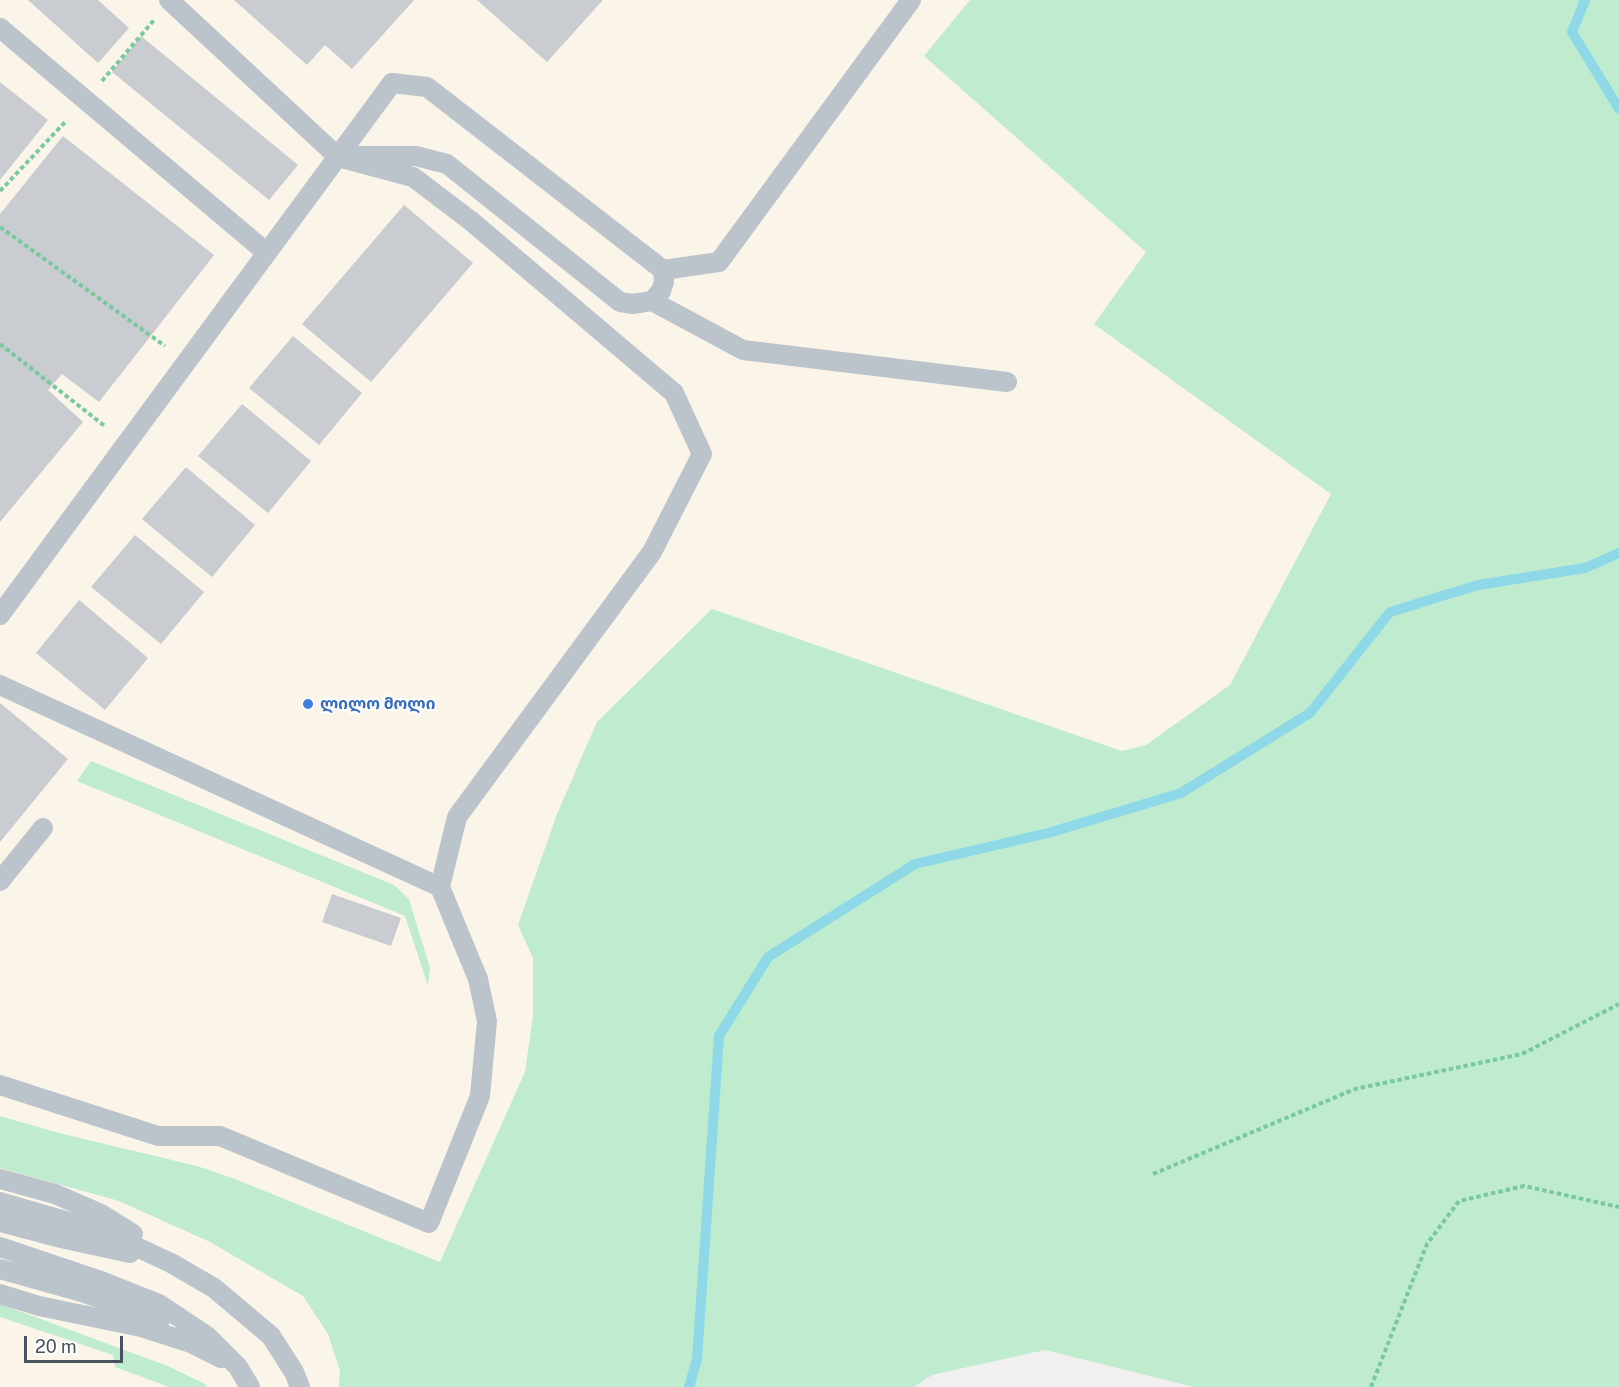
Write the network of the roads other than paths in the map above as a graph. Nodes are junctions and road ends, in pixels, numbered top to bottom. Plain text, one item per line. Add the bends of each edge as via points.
1 (169, 0) edge
2 (911, 0) edge
3 (0, 28) edge
4 (338, 157) junction
5 (267, 253) junction
6 (663, 270) junction
7 (652, 301) junction
8 (1007, 382) dead end
9 (0, 615) edge
10 (0, 685) edge
11 (43, 828) dead end
12 (0, 881) edge
13 (440, 887) junction
14 (0, 1085) edge
15 (0, 1179) edge
16 (0, 1202) edge
17 (0, 1222) edge
18 (0, 1247) edge
19 (171, 1263) junction
20 (0, 1269) edge
21 (0, 1294) edge
22 (191, 1343) junction
23 (238, 1367) junction
24 (250, 1387) edge
25 (300, 1387) edge

1 - 4 lane
2 - 6 lane via 719,262
3 - 5 lane
4 - 5 lane
4 - 6 lane via 392,83 427,87
4 - 7 lane via 416,156 447,164 620,302
4 - 13 lane via 413,177 471,221 674,393 702,454 652,552 457,817
5 - 9 lane
6 - 7 lane via 661,291
7 - 8 lane via 743,350
10 - 13 lane
11 - 12 lane
13 - 14 lane via 478,979 487,1021 480,1096 429,1223 220,1136 158,1136
15 - 19 lane via 55,1194 101,1214
16 - 19 lane via 104,1232
17 - 19 lane
18 - 23 lane via 159,1304 207,1336
19 - 25 lane via 214,1288 271,1336
20 - 22 lane via 130,1309
21 - 22 lane via 141,1327
22 - 23 lane
23 - 24 lane

